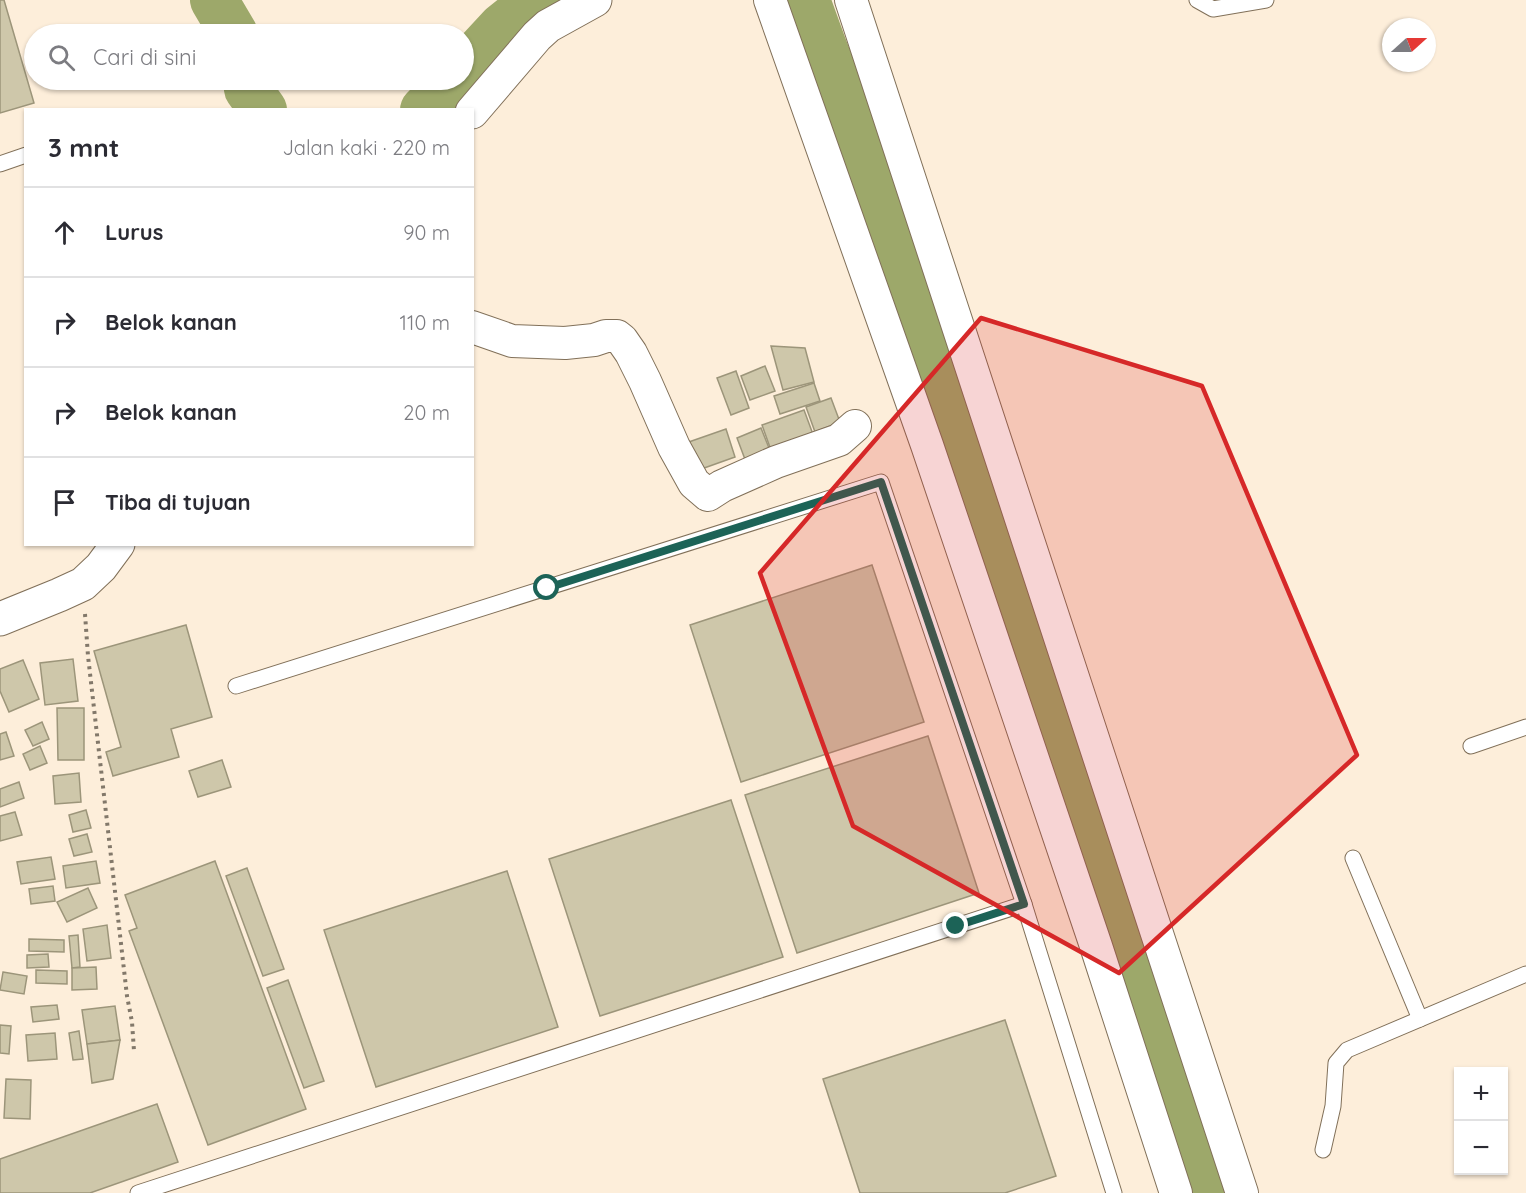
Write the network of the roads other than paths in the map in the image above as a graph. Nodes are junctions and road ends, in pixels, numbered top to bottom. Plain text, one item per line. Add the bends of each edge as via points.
1 (595, 0) edge
2 (770, 0) edge
3 (851, 0) edge
4 (1197, 0) edge
5 (1266, 0) edge
6 (474, 110) edge
7 (24, 156) edge
8 (0, 164) edge
9 (474, 328) edge
10 (855, 426) dead end
11 (116, 546) edge
12 (0, 620) edge
13 (236, 686) dead end
14 (1526, 727) edge
15 (1471, 746) dead end
16 (1353, 858) dead end
17 (1024, 904) junction
18 (1526, 974) edge
19 (1420, 1019) junction
20 (1323, 1150) dead end
21 (138, 1193) edge
22 (1114, 1193) edge
23 (1176, 1193) edge
24 (1242, 1193) edge

1 - 6 street via 548,26
2 - 23 street via 927,445
3 - 24 street
4 - 5 lane via 1213,9
7 - 8 lane
9 - 10 street via 512,341 566,343 617,336 631,353 694,483 708,495 776,462 839,440
11 - 12 street via 83,584
13 - 17 lane via 881,482
14 - 15 lane
16 - 19 lane
17 - 21 lane
17 - 22 lane
18 - 19 lane
19 - 20 lane via 1347,1050 1336,1063 1333,1106

